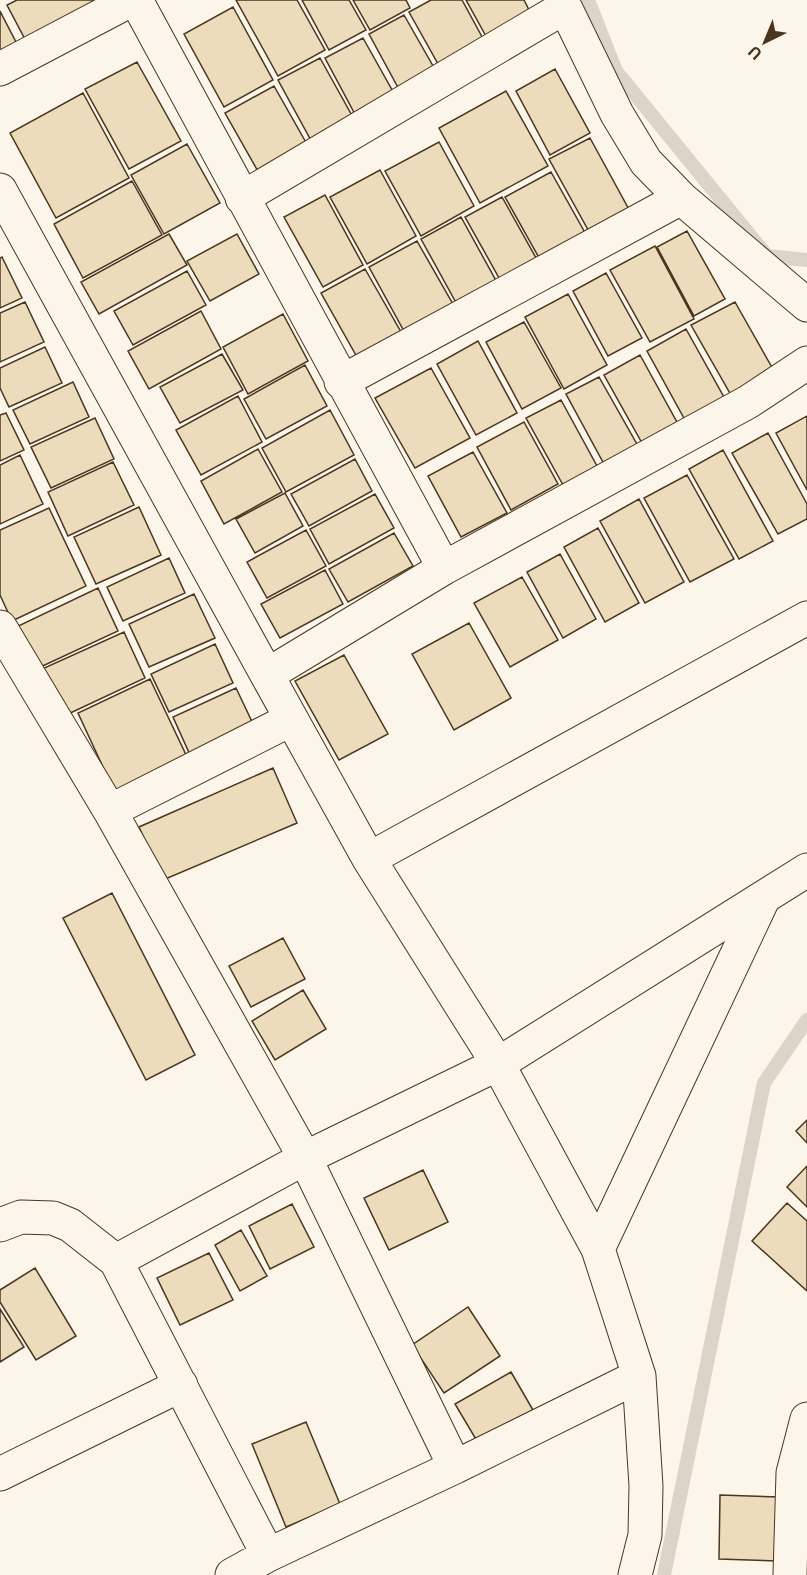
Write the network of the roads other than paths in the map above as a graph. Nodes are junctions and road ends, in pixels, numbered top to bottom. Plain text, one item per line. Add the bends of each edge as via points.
1 (131, 0) edge
2 (136, 0) edge
3 (564, 3) edge
4 (0, 69) edge
5 (0, 190) edge
6 (242, 198) junction
7 (681, 198) junction
8 (807, 304) edge
9 (807, 363) edge
10 (341, 382) junction
11 (444, 568) junction
12 (807, 618) edge
13 (0, 627) edge
14 (267, 675) junction
15 (290, 720) junction
16 (110, 811) junction
17 (369, 859) junction
18 (807, 870) edge
19 (764, 897) junction
20 (498, 1064) junction
21 (305, 1158) junction
22 (0, 1225) edge
23 (598, 1249) junction
24 (116, 1261) junction
25 (639, 1376) junction
26 (181, 1384) junction
27 (807, 1419) edge
28 (455, 1467) junction
29 (0, 1474) edge
30 (268, 1555) junction
31 (232, 1575) edge
32 (635, 1575) edge
33 (790, 1575) edge

1 - 4 street
2 - 6 street
3 - 6 street
3 - 7 street via 617,114 646,162
5 - 14 street
6 - 10 street
7 - 8 street
7 - 10 street
9 - 11 street via 739,407
10 - 11 street
11 - 14 street
12 - 17 street
13 - 16 street
14 - 15 street
15 - 16 street
15 - 17 street
16 - 21 street
17 - 20 street
18 - 19 street
19 - 20 street
19 - 23 street
20 - 21 street
20 - 23 street
21 - 24 street
21 - 28 street
22 - 24 street via 21,1217 52,1218 70,1225
23 - 25 street
24 - 26 street
25 - 28 street
25 - 32 street via 646,1486 645,1535
26 - 29 street
26 - 30 street
27 - 33 street via 793,1473
28 - 30 street
30 - 31 street

